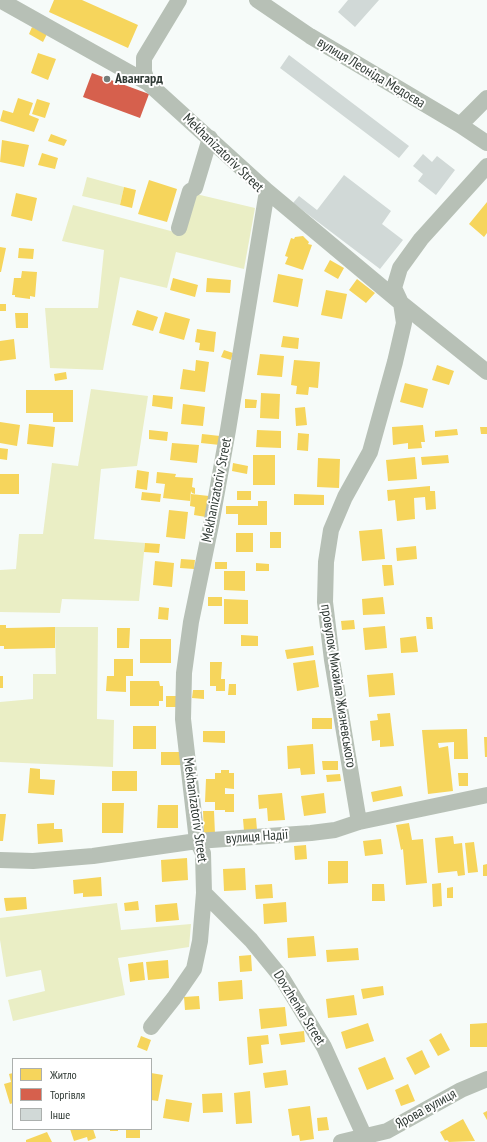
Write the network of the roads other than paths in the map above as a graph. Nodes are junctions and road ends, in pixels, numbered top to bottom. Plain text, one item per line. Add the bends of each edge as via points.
1 (0, 0) edge
2 (179, 0) edge
3 (257, 0) edge
4 (148, 83) junction
5 (487, 98) edge
6 (460, 125) junction
7 (210, 138) junction
8 (487, 143) edge
9 (487, 166) edge
10 (267, 191) junction
11 (179, 228) dead end
12 (401, 303) junction
13 (487, 372) edge
14 (487, 795) edge
15 (359, 822) junction
16 (197, 841) junction
17 (0, 860) edge
18 (204, 893) junction
19 (151, 1027) dead end
20 (487, 1079) edge
21 (365, 1139) edge
22 (341, 1142) edge

1 - 4 street, Mekhanizatoriv Street
2 - 4 street via 144,58 144,72
3 - 6 street, вулиця Леоніда Медоєва via 310,36
4 - 7 street, Mekhanizatoriv Street
5 - 6 street
6 - 8 street, вулиця Леоніда Медоєва
7 - 10 street, Mekhanizatoriv Street
7 - 11 street via 195,188 190,191
9 - 12 street, провулок Михайла Жизневського via 421,240 400,268 394,288
10 - 12 street
10 - 16 street, Mekhanizatoriv Street via 228,430 191,622 184,673 183,719
12 - 13 street
12 - 15 street, провулок Михайла Жизневського via 404,323 370,452 331,530 326,562 325,602 330,645
14 - 15 street, вулиця Надії
15 - 16 street, вулиця Надії via 335,830 311,833
16 - 17 street, вулиця Надії via 93,856 32,861
16 - 18 street, Mekhanizatoriv Street via 203,853
18 - 19 street, Mekhanizatoriv Street via 200,941 194,968
18 - 21 street, Dovzhenka Street via 251,940 282,978 324,1047
20 - 21 street, Ярова вулиця via 461,1090 387,1131
21 - 22 street, Ярова вулиця

